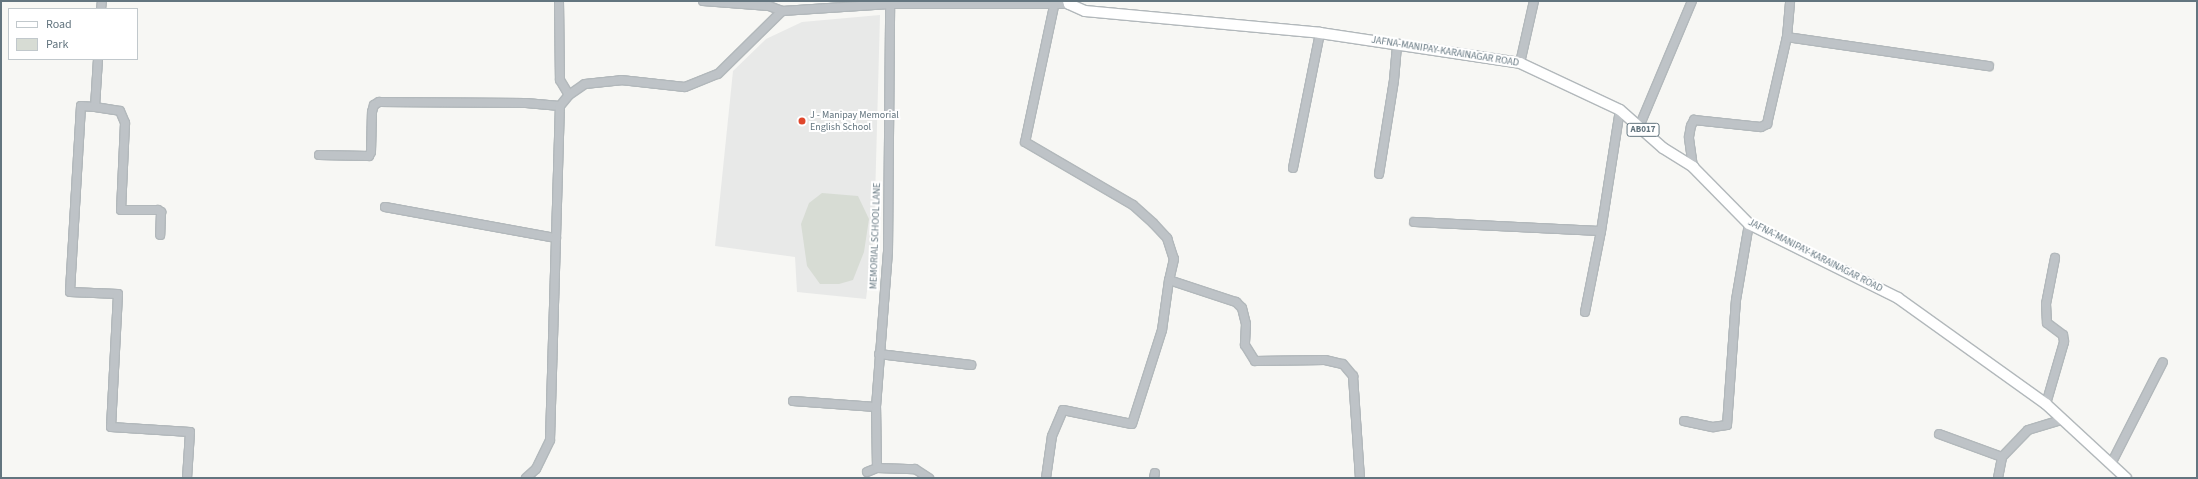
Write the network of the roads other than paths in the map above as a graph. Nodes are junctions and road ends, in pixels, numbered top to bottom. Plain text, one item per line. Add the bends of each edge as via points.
1 (559, 1) edge
2 (703, 1) edge
3 (1534, 1) edge
4 (1692, 1) edge
5 (1790, 1) edge
6 (855, 3) edge
7 (1068, 3) edge
8 (890, 4) junction
9 (1054, 6) junction
10 (782, 11) junction
11 (1320, 33) junction
12 (1787, 37) junction
13 (1397, 44) junction
14 (98, 60) edge
15 (1520, 63) junction
16 (1989, 66) dead end
17 (569, 94) junction
18 (560, 106) junction
19 (95, 107) junction
20 (1620, 110) junction
21 (1639, 127) junction
22 (319, 155) dead end
23 (1693, 167) junction
24 (1293, 168) dead end
25 (1379, 174) dead end
26 (385, 207) dead end
27 (1414, 222) dead end
28 (1749, 224) junction
29 (1601, 230) junction
30 (160, 235) dead end
31 (556, 238) junction
32 (2055, 258) dead end
33 (1169, 280) junction
34 (1585, 312) dead end
35 (879, 354) junction
36 (2163, 362) dead end
37 (971, 366) dead end
38 (793, 401) dead end
39 (2046, 404) junction
40 (876, 407) junction
41 (2061, 420) junction
42 (1684, 421) dead end
43 (1939, 434) dead end
44 (2002, 457) junction
45 (2111, 464) junction
46 (876, 468) junction
47 (866, 472) dead end
48 (187, 478) edge
49 (526, 478) edge
50 (929, 478) edge
51 (1046, 478) edge
52 (1360, 478) edge
53 (1998, 478) edge
54 (2126, 478) edge

1 - 17 street via 560,80
2 - 10 street via 769,6
3 - 15 street
4 - 21 street
5 - 12 street
6 - 8 street
6 - 10 street
7 - 9 street
7 - 11 main road, JAFNA-MANIPAY-KARAINAGAR ROAD / AB017 via 1085,11 1139,18
8 - 9 street
8 - 35 street, MEMORIAL SCHOOL LANE via 888,252
9 - 33 street via 1025,142 1133,205 1153,223 1167,238 1174,259
10 - 17 street via 718,74 685,86 621,80 585,84
11 - 13 main road, JAFNA-MANIPAY-KARAINAGAR ROAD / AB017
11 - 24 street
12 - 16 street
12 - 23 street via 1767,124 1761,128 1694,120 1689,137
13 - 15 main road, JAFNA-MANIPAY-KARAINAGAR ROAD / AB017
13 - 25 street
14 - 19 street
15 - 20 main road, JAFNA-MANIPAY-KARAINAGAR ROAD / AB017
17 - 18 street
18 - 22 street via 526,103 379,102 372,112 369,156
18 - 31 street
19 - 30 street via 120,111 125,123 121,210 158,210 162,215
19 - 48 street via 81,106 70,292 118,294 110,427 190,432
20 - 21 main road, JAFNA-MANIPAY-KARAINAGAR ROAD / AB017
20 - 29 street
21 - 23 main road, JAFNA-MANIPAY-KARAINAGAR ROAD / AB017 via 1663,148
23 - 28 main road, JAFNA-MANIPAY-KARAINAGAR ROAD / AB017
26 - 31 street
27 - 29 street
28 - 39 main road, JAFNA-MANIPAY-KARAINAGAR ROAD / AB017 via 1898,298
28 - 42 street via 1736,300 1727,424 1713,427
29 - 34 street
31 - 49 street via 550,440 536,469
32 - 39 street via 2046,304 2047,323 2062,335 2064,342
33 - 51 street via 1162,330 1132,424 1063,410 1052,436
33 - 52 street via 1236,302 1242,308 1246,324 1245,345 1255,361 1325,360 1343,364 1353,376
35 - 37 street
35 - 40 street, MEMORIAL SCHOOL LANE
36 - 45 street
38 - 40 street
39 - 41 main road, JAFNA-MANIPAY-KARAINAGAR ROAD / AB017
40 - 46 street, MEMORIAL SCHOOL LANE
41 - 44 street via 2028,430
41 - 45 main road, JAFNA-MANIPAY-KARAINAGAR ROAD / AB017
43 - 44 street
44 - 53 street
45 - 54 main road, JAFNA-MANIPAY-KARAINAGAR ROAD / AB017
46 - 47 street
46 - 50 street via 915,470

